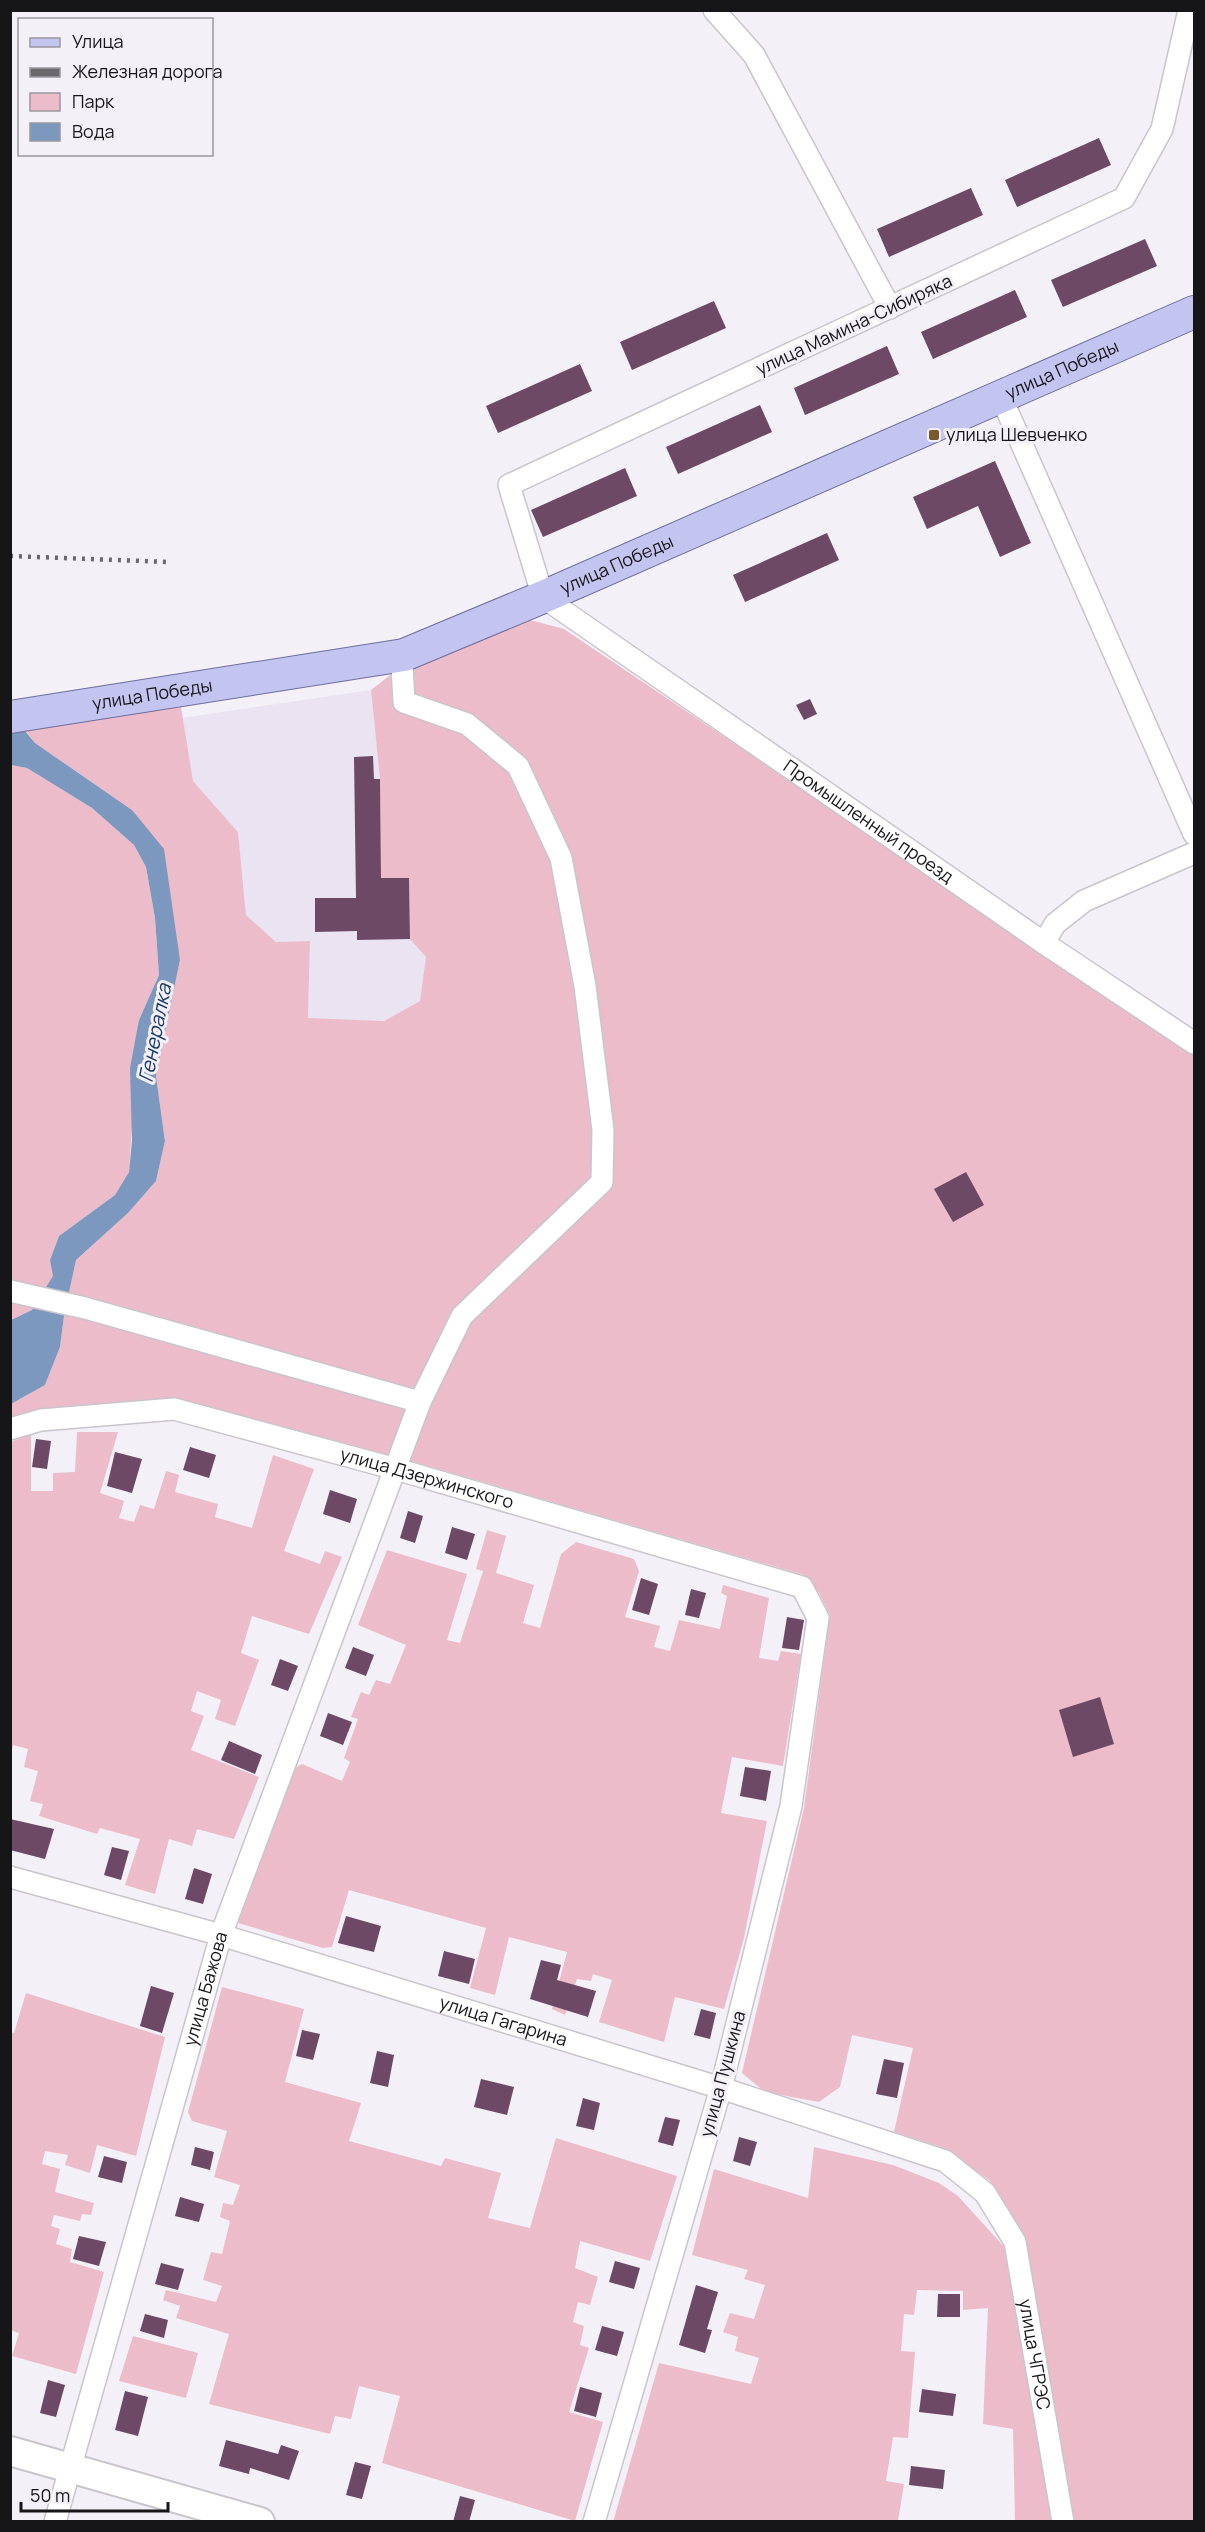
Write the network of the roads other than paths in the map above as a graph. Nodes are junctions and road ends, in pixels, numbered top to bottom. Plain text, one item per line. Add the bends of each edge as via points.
1 (714, 10) edge
2 (1189, 10) edge
3 (890, 308) junction
4 (1194, 312) edge
5 (1001, 397) junction
6 (543, 597) junction
7 (404, 655) junction
8 (18, 716) edge
9 (1194, 834) edge
10 (1194, 853) edge
11 (1044, 943) junction
12 (1194, 1043) edge
13 (16, 1292) edge
14 (420, 1402) junction
15 (10, 1429) edge
16 (396, 1469) junction
17 (818, 1618) joint
18 (10, 1877) edge
19 (221, 1935) junction
20 (721, 2088) junction
21 (985, 2193) joint
22 (10, 2451) edge
23 (71, 2468) junction
24 (55, 2522) edge
25 (260, 2522) edge
26 (594, 2522) edge
27 (1063, 2522) edge

1 - 3 street via 754,56
2 - 3 street, улица Мамина-Сибиряка via 1162,129 1124,198
3 - 6 street, улица Мамина-Сибиряка via 509,485
4 - 5 main road, улица Победы
5 - 6 main road, улица Победы
5 - 9 street
6 - 7 main road, улица Победы
6 - 11 street, Промышленный проезд
7 - 8 main road, улица Победы
7 - 14 street, улица Бажова via 404,702 467,724 518,766 561,858 585,986 603,1130 602,1182 462,1316
10 - 11 street via 1084,901 1055,924
11 - 12 street, Промышленный проезд
13 - 14 street
14 - 16 street, улица Бажова
15 - 16 street, улица Дзержинского via 41,1420 174,1409
16 - 17 street, улица Дзержинского via 802,1587
16 - 19 street, улица Бажова
17 - 20 street, улица Пушкина via 791,1806
18 - 19 street, улица Гагарина
19 - 20 street, улица Гагарина
19 - 23 street, улица Бажова
20 - 21 street, улица Гагарина via 945,2161
20 - 26 street, улица Пушкина
21 - 27 street, улица ЧГРЭС via 1015,2242
22 - 23 street
23 - 24 street, улица Бажова
23 - 25 street

